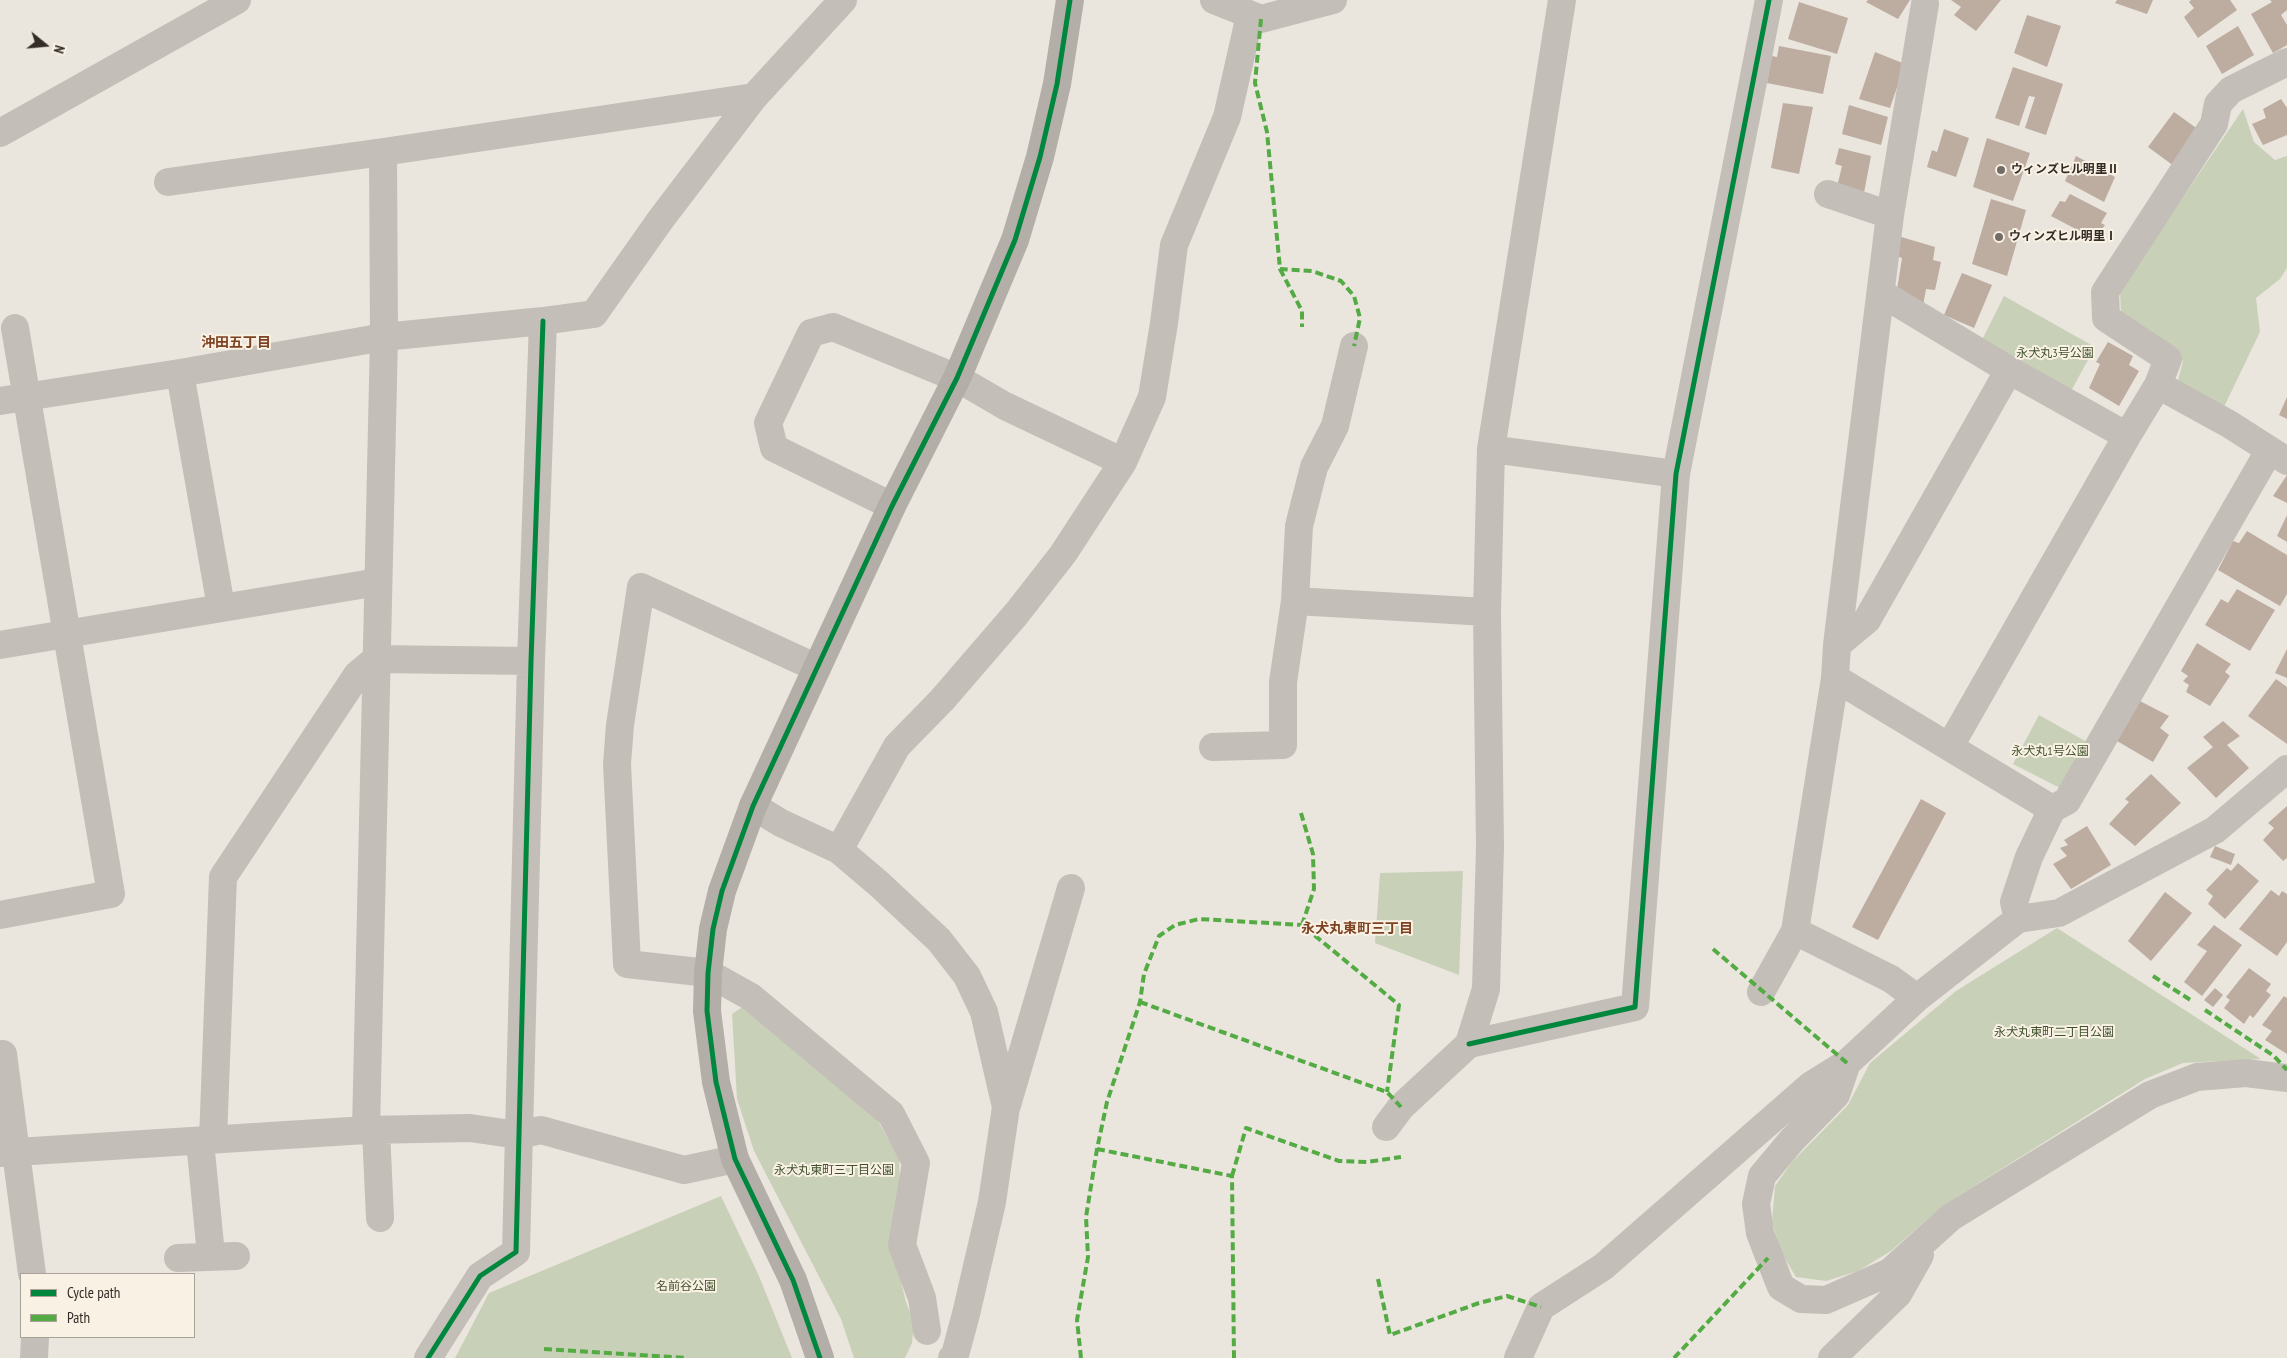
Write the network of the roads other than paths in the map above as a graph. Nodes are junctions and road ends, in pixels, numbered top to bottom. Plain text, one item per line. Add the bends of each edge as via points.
1 (237, 0) edge
2 (843, 0) edge
3 (1070, 0) edge
4 (1333, 0) edge
5 (1562, 0) edge
6 (1770, 0) edge
7 (1925, 4) dead end
8 (1229, 5) edge
9 (2287, 62) edge
10 (754, 97) junction
11 (0, 133) edge
12 (383, 152) junction
13 (168, 182) dead end
14 (1828, 194) dead end
15 (1890, 214) junction
16 (1881, 293) junction
17 (543, 321) junction
18 (15, 328) dead end
19 (384, 336) junction
20 (1354, 346) dead end
21 (2009, 370) junction
22 (180, 373) junction
23 (957, 378) junction
24 (2158, 385) junction
25 (13, 399) edge
26 (2127, 436) junction
27 (1491, 449) junction
28 (2278, 456) edge
29 (1123, 462) junction
30 (1676, 474) junction
31 (892, 506) junction
32 (378, 582) junction
33 (1295, 601) junction
34 (221, 607) junction
35 (1487, 612) junction
36 (66, 634) junction
37 (0, 644) edge
38 (1837, 645) junction
39 (376, 658) junction
40 (531, 660) junction
41 (817, 668) junction
42 (1835, 678) junction
43 (1950, 746) junction
44 (1213, 747) dead end
45 (2287, 769) edge
46 (753, 806) junction
47 (2052, 809) junction
48 (839, 850) junction
49 (1071, 888) dead end
50 (0, 915) edge
51 (2018, 919) junction
52 (1795, 931) junction
53 (708, 974) junction
54 (1761, 992) dead end
55 (1917, 998) junction
56 (1469, 1044) junction
57 (3, 1054) dead end
58 (1847, 1063) junction
59 (2287, 1078) edge
60 (1006, 1107) junction
61 (1386, 1127) dead end
62 (371, 1130) junction
63 (518, 1135) junction
64 (206, 1140) junction
65 (8, 1152) edge
66 (735, 1159) junction
67 (380, 1218) dead end
68 (1931, 1234) junction
69 (178, 1258) dead end
70 (32, 1273) edge
71 (927, 1331) dead end
72 (35, 1338) edge
73 (34, 1358) edge
74 (428, 1358) edge
75 (820, 1358) edge
76 (952, 1358) edge
77 (1518, 1358) edge
78 (1832, 1358) edge

1 - 11 street
2 - 10 street
3 - 23 street via 1057,84 1040,157 1015,240
4 - 8 street via 1261,19
5 - 27 street
6 - 30 street
7 - 15 street
8 - 29 street via 1227,117 1174,245 1152,397
9 - 24 street via 2231,90 2218,104 2214,124 2105,292 2106,318 2168,359
10 - 12 street
10 - 17 street via 594,314
12 - 13 street
12 - 19 street
14 - 15 street
15 - 16 street
16 - 21 street
16 - 38 street
17 - 19 street
17 - 40 street
18 - 25 street
19 - 22 street
19 - 32 street
20 - 33 street via 1335,426 1314,466 1299,526
21 - 26 street
21 - 38 street via 1867,620
22 - 25 street
22 - 34 street
23 - 29 street via 1005,406
23 - 31 street
23 - 31 street via 832,327 811,333 768,423 774,448
24 - 26 street
24 - 28 street via 2229,424
25 - 36 street
26 - 43 street
27 - 30 street
27 - 35 street
28 - 47 street via 2066,801
29 - 48 street via 1063,554 1017,613 942,700 897,746
30 - 56 street via 1635,1008
31 - 41 street
32 - 34 street
32 - 39 street
33 - 35 street
33 - 44 street via 1283,682 1283,745
34 - 36 street
35 - 56 street via 1490,847 1486,989
36 - 37 street
36 - 50 street via 111,894
38 - 42 street
39 - 40 street
39 - 62 street
39 - 64 street via 357,675 223,877
40 - 63 street
41 - 46 street
41 - 53 street via 641,587 617,764 627,964
42 - 43 street
42 - 52 street
43 - 47 street
45 - 51 street via 2215,830 2059,913
46 - 48 street
46 - 53 street via 722,891 713,929
47 - 51 street via 2029,858 2014,902
48 - 60 street via 939,940 967,976 984,1012
49 - 60 street
51 - 55 street
52 - 54 street
52 - 55 street via 1890,979
53 - 66 street via 707,1011 716,1082
53 - 71 street via 751,997 891,1114 916,1163 902,1245 922,1298
55 - 58 street
56 - 61 street via 1401,1107
57 - 65 street
58 - 68 street via 1836,1095 1762,1176 1756,1204 1760,1233 1780,1287 1801,1299 1826,1300 1890,1272
58 - 77 street via 1810,1086 1603,1267 1541,1307
59 - 68 street via 2246,1073 2196,1077 2150,1095 1951,1216
60 - 76 street via 992,1202 966,1314
62 - 63 street via 470,1128
62 - 64 street
62 - 67 street
63 - 66 street via 541,1130 684,1170
63 - 74 street via 516,1252 480,1276
64 - 65 street
64 - 69 street via 223,1256
65 - 70 street
66 - 75 street via 793,1280
68 - 78 street via 1898,1294
72 - 73 street

